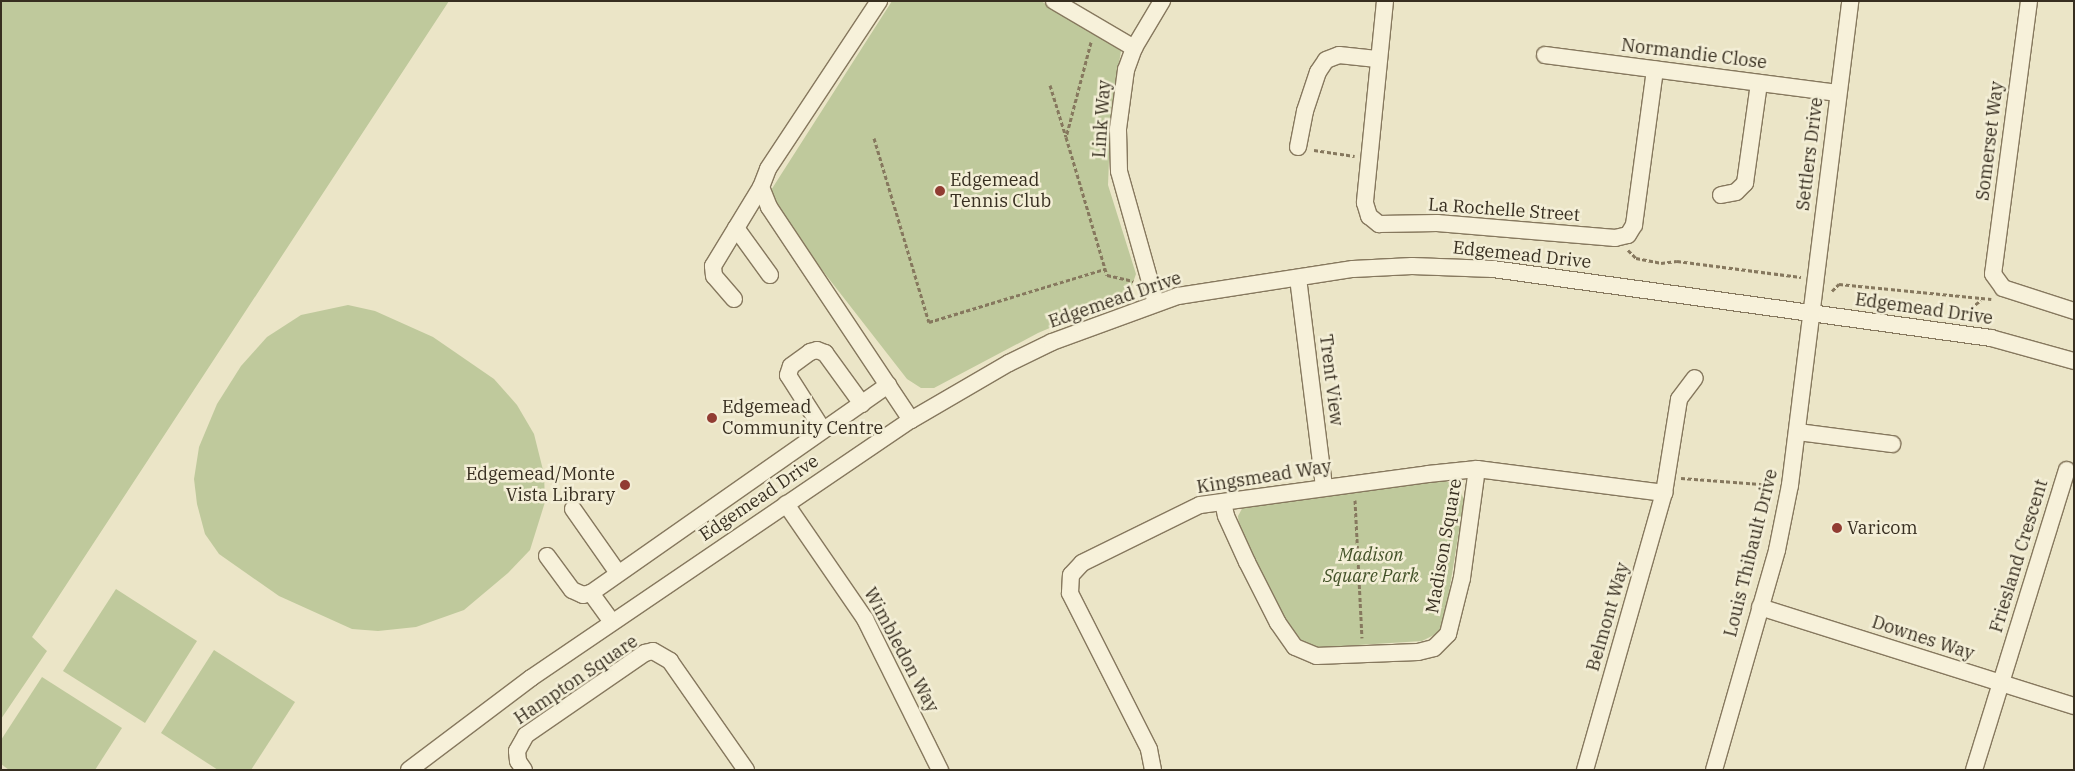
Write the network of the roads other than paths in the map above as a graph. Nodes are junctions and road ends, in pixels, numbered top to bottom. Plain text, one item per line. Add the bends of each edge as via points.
1 (879, 1) edge
2 (1054, 1) edge
3 (1162, 1) edge
4 (1385, 1) edge
5 (1850, 1) edge
6 (2029, 1) edge
7 (1134, 48) junction
8 (1545, 55) dead end
9 (1377, 59) junction
10 (1655, 69) junction
11 (1759, 83) junction
12 (1838, 93) junction
13 (1298, 147) road end
14 (761, 187) junction
15 (1721, 195) dead end
16 (736, 228) junction
17 (770, 274) dead end
18 (1298, 278) junction
19 (2000, 292) joint
20 (734, 299) dead end
21 (1156, 303) junction
22 (2074, 311) edge
23 (1810, 313) junction
24 (2074, 361) edge
25 (1694, 378) dead end
26 (888, 385) junction
27 (862, 404) junction
28 (911, 420) junction
29 (823, 430) junction
30 (1798, 432) junction
31 (1892, 444) dead end
32 (1477, 470) junction
33 (2067, 470) dead end
34 (1324, 487) junction
35 (1664, 493) junction
36 (1223, 502) junction
37 (786, 504) junction
38 (573, 509) dead end
39 (547, 556) dead end
40 (618, 574) junction
41 (591, 592) junction
42 (1760, 607) junction
43 (612, 622) junction
44 (2000, 683) junction
45 (2074, 706) edge
46 (409, 770) edge
47 (524, 770) edge
48 (746, 770) edge
49 (940, 770) edge
50 (1153, 770) edge
51 (1585, 770) edge
52 (1714, 770) edge
53 (1974, 770) edge

1 - 14 street via 768,169
2 - 7 street
3 - 7 street, Link Way
4 - 9 street, La Rochelle Street
5 - 12 street, Settlers Drive
6 - 19 street, Somerset Way via 1993,274
7 - 21 street, Link Way via 1126,70 1120,106 1119,171
8 - 10 street, Normandie Close
9 - 10 street, La Rochelle Street via 1365,203 1369,216 1379,224 1437,223 1623,238 1634,225
9 - 13 street via 1339,56 1326,60 1318,72 1305,111
10 - 11 street, Normandie Close
11 - 12 street, Normandie Close
11 - 15 street via 1745,183 1736,192
12 - 23 street, Settlers Drive
14 - 16 street
14 - 26 street via 769,207
16 - 17 street
16 - 20 street via 716,258 712,272
18 - 21 street, Edgemead Drive via 1178,296
18 - 23 street, Edgemead Drive via 1353,269 1412,266 1493,269
18 - 34 street, Trent View
19 - 22 street, Edgemead Drive
21 - 28 street, Edgemead Drive via 1097,323 1035,350
23 - 24 street, Edgemead Drive via 1991,338
23 - 30 street, Louis Thibault Drive
25 - 35 street, Belmont Way via 1679,399
26 - 27 street
26 - 28 street
27 - 29 street
27 - 29 street via 826,353 810,352 791,366 788,375
28 - 37 street, Edgemead Drive
29 - 40 street
30 - 31 street
30 - 42 street, Louis Thibault Drive via 1790,485
32 - 34 street, Kingsmead Way
32 - 35 street, Kingsmead Way
32 - 36 street, Madison Square via 1462,578 1448,634 1427,650 1316,656 1295,647 1278,623 1247,562
33 - 44 street, Friesland Crescent
34 - 36 street, Kingsmead Way
35 - 51 street, Belmont Way
36 - 50 street, Kingsmead Way via 1200,505 1082,563 1069,583 1070,593 1149,749
37 - 43 street, Edgemead Drive
37 - 49 street, Wimbledon Way via 865,619
38 - 40 street
39 - 41 street via 572,590 583,595
40 - 41 street
41 - 43 street
42 - 44 street, Downes Way
42 - 52 street, Louis Thibault Drive
43 - 46 street, Edgemead Drive
44 - 45 street, Downes Way
44 - 53 street, Friesland Crescent
47 - 48 street, Hampton Square via 518,761 517,750 526,735 645,653 653,651 670,661

